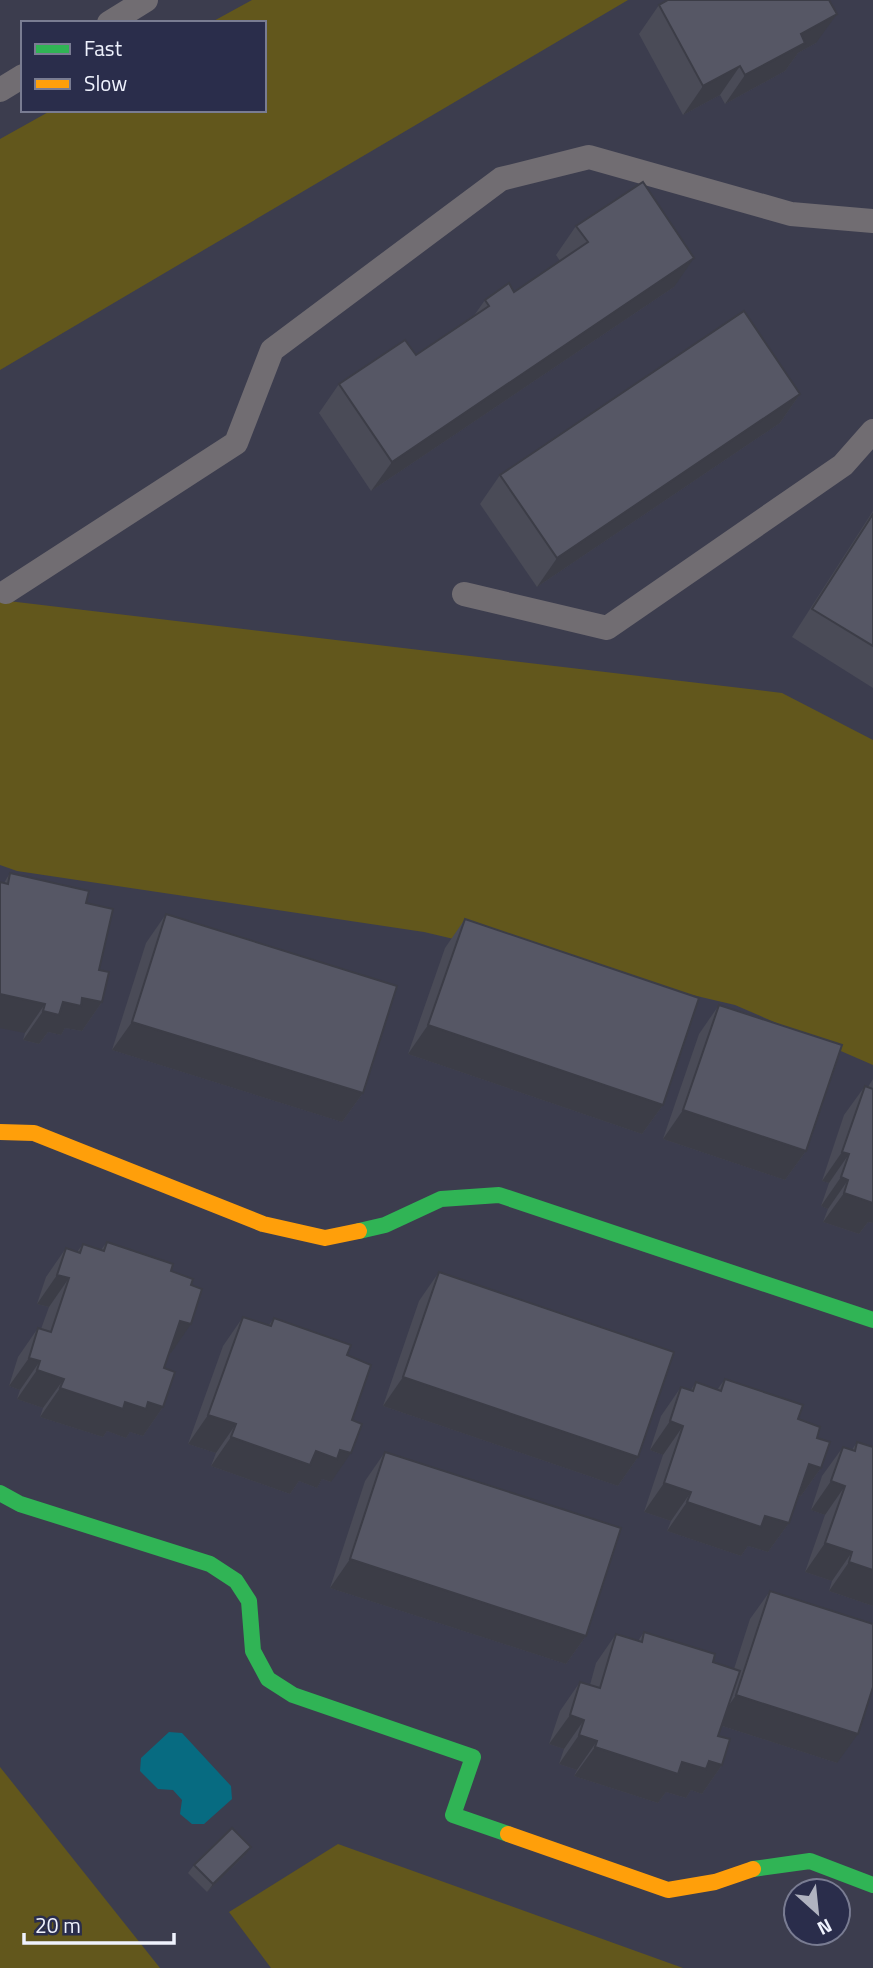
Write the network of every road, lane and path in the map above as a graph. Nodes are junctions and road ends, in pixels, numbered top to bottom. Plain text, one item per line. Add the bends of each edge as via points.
1 (146, 0) edge
2 (112, 21) edge
3 (21, 77) edge
4 (0, 90) edge
5 (873, 221) edge
6 (873, 431) edge
7 (6, 592) dead end
8 (464, 594) dead end
9 (0, 1132) edge
10 (873, 1320) edge
11 (0, 1493) edge
12 (873, 1885) edge

1 - 2 lane
3 - 4 lane
5 - 7 lane via 791,214 589,157 501,179 272,350 236,443
6 - 8 lane via 843,465 607,628
9 - 10 street via 34,1133 263,1224 326,1238 385,1225 441,1199 499,1195
11 - 12 street via 20,1504 210,1564 236,1581 248,1601 253,1651 268,1679 293,1695 473,1757 453,1815 668,1890 715,1882 759,1867 810,1861

